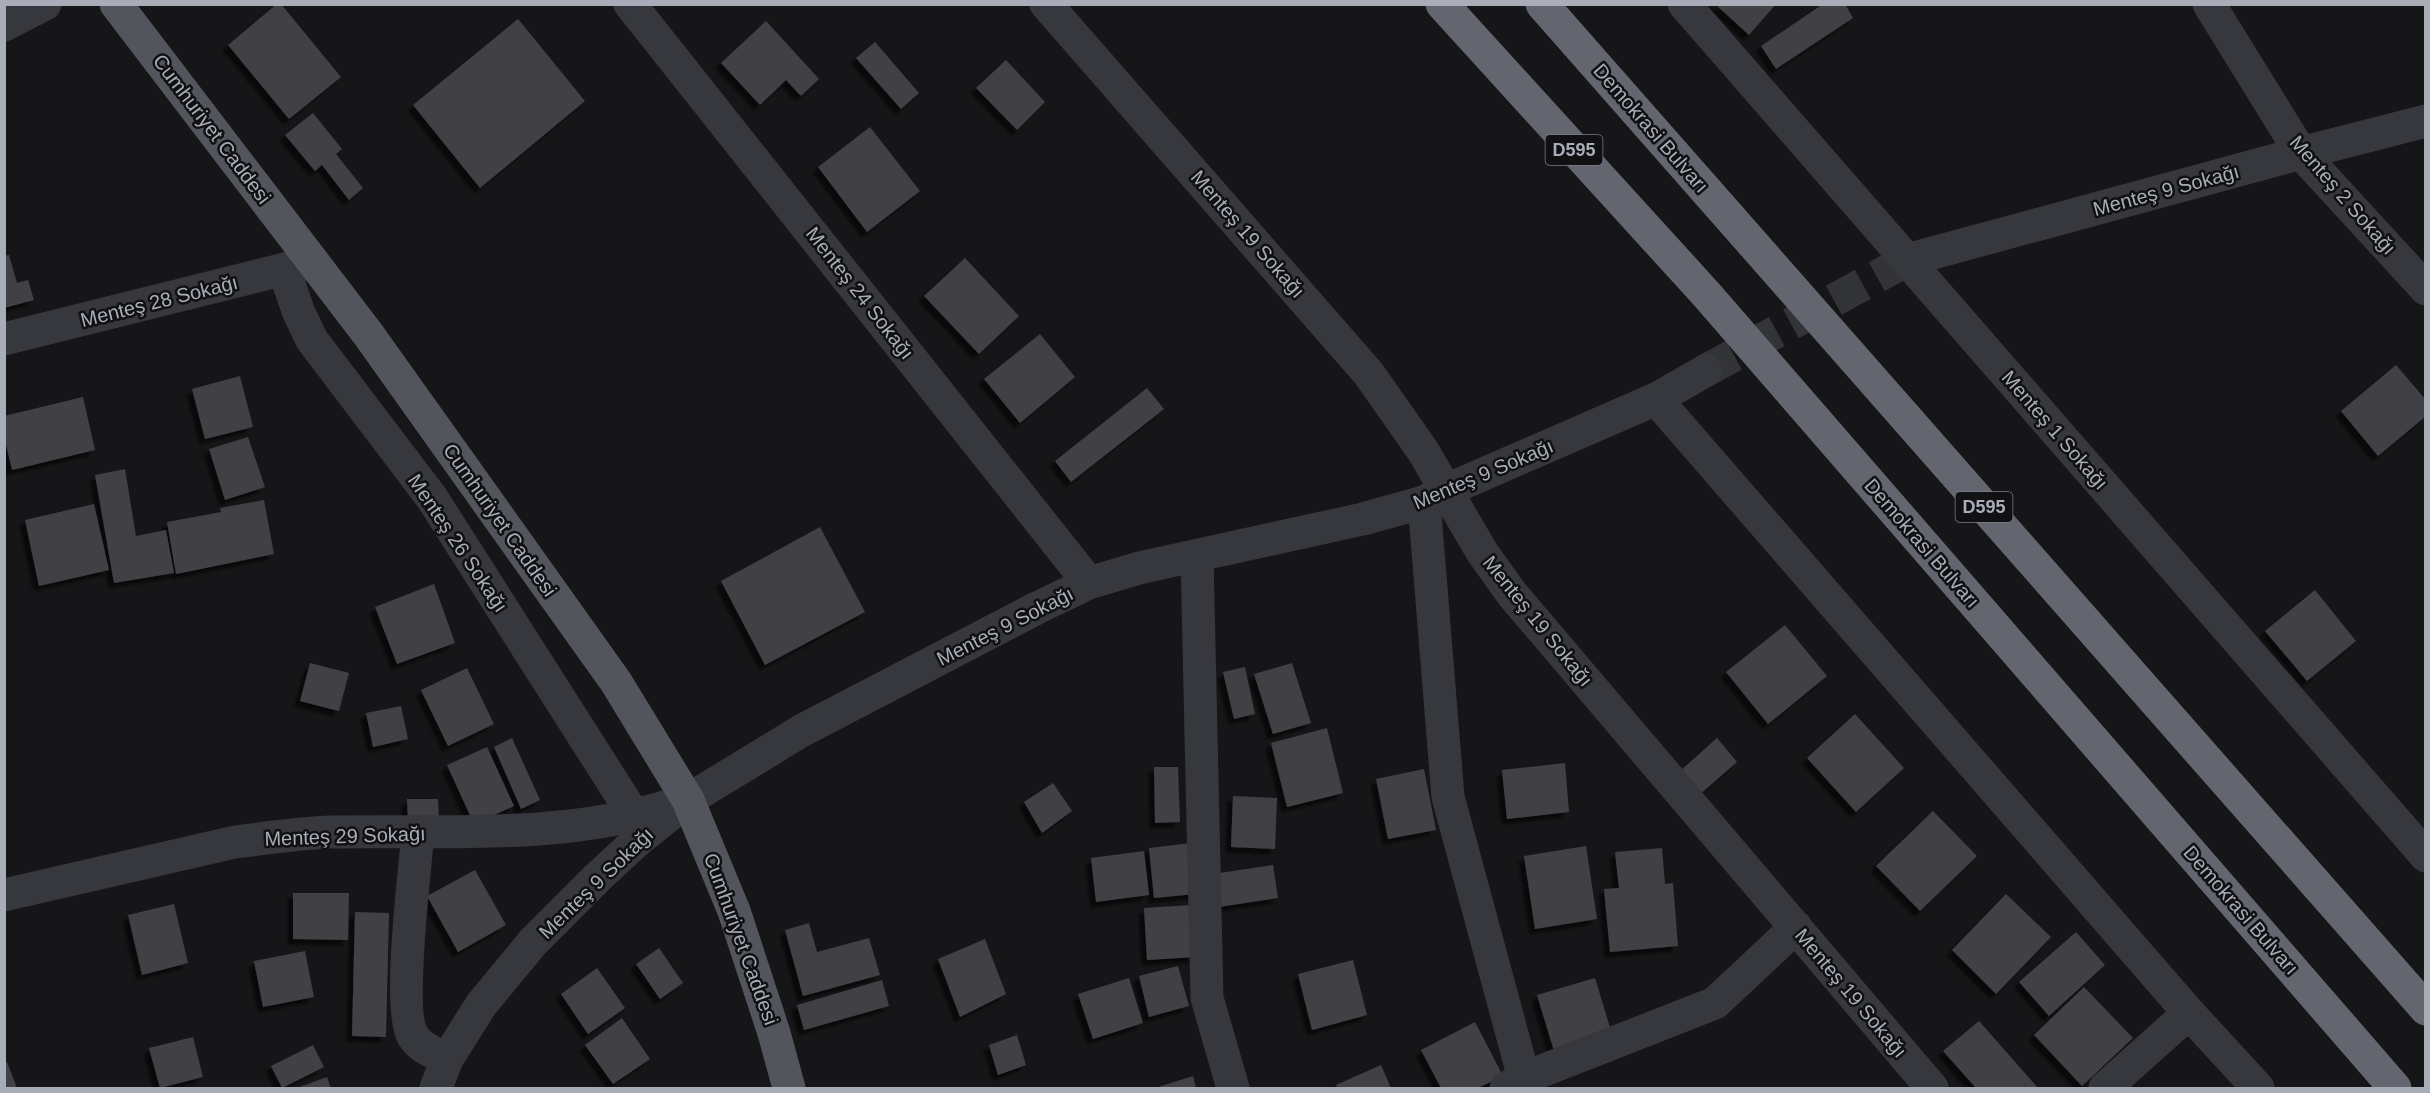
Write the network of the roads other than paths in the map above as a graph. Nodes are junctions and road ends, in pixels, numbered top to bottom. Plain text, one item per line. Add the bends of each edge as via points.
1 (45, 4) edge
2 (116, 4) edge
3 (630, 4) edge
4 (1046, 4) edge
5 (1442, 4) edge
6 (1542, 4) edge
7 (1684, 4) edge
8 (2209, 4) edge
9 (4, 25) edge
10 (2426, 121) edge
11 (2301, 153) junction
12 (1907, 261) junction
13 (299, 266) junction
14 (2426, 289) edge
15 (4, 339) edge
16 (1705, 371) tunnel mouth
17 (1656, 399) junction
18 (1435, 496) junction
19 (1197, 557) junction
20 (1089, 583) junction
21 (688, 800) junction
22 (635, 817) junction
23 (418, 832) junction
24 (2426, 856) edge
25 (4, 895) edge
26 (1796, 927) junction
27 (2426, 1009) edge
28 (2189, 1013) junction
29 (441, 1074) edge
30 (1514, 1083) edge
31 (789, 1089) edge
32 (1233, 1089) edge
33 (1932, 1089) edge
34 (2105, 1089) edge
35 (2258, 1089) edge
36 (2395, 1089) edge

1 - 9 street
2 - 13 main road, Cumhuriyet Caddesi
3 - 20 street, Menteş 24 Sokağı
4 - 18 street, Menteş 19 Sokağı via 1369,374 1399,415
5 - 36 highway, Demokrasi Bulvarı / D595 via 1707,295
6 - 27 highway, Demokrasi Bulvarı / D595
7 - 12 street, Menteş 1 Sokağı
8 - 11 street, Menteş 2 Sokağı
10 - 11 street, Menteş 9 Sokağı
11 - 12 street, Menteş 9 Sokağı
11 - 14 street, Menteş 2 Sokağı
12 - 24 street, Menteş 1 Sokağı
13 - 15 street, Menteş 28 Sokağı
13 - 21 main road, Cumhuriyet Caddesi via 368,334 616,682
13 - 22 street, Menteş 26 Sokağı via 298,313 312,340 432,498
16 - 17 street, Menteş 9 Sokağı
17 - 18 street, Menteş 9 Sokağı
17 - 28 street
18 - 19 street, Menteş 9 Sokağı
18 - 26 street, Menteş 19 Sokağı via 1512,594
18 - 30 street via 1448,797
19 - 20 street, Menteş 9 Sokağı
19 - 32 street via 1207,998
20 - 21 street, Menteş 9 Sokağı via 801,731
21 - 22 street, Menteş 29 Sokağı
21 - 29 street, Menteş 9 Sokağı via 629,848 533,942 481,1005
21 - 31 main road, Cumhuriyet Caddesi via 734,911
22 - 23 street, Menteş 29 Sokağı via 560,827
23 - 25 street, Menteş 29 Sokağı via 328,832 235,842
23 - 29 street via 408,953 408,1023
26 - 30 street via 1715,1003
26 - 33 street, Menteş 19 Sokağı
28 - 34 street
28 - 35 street

